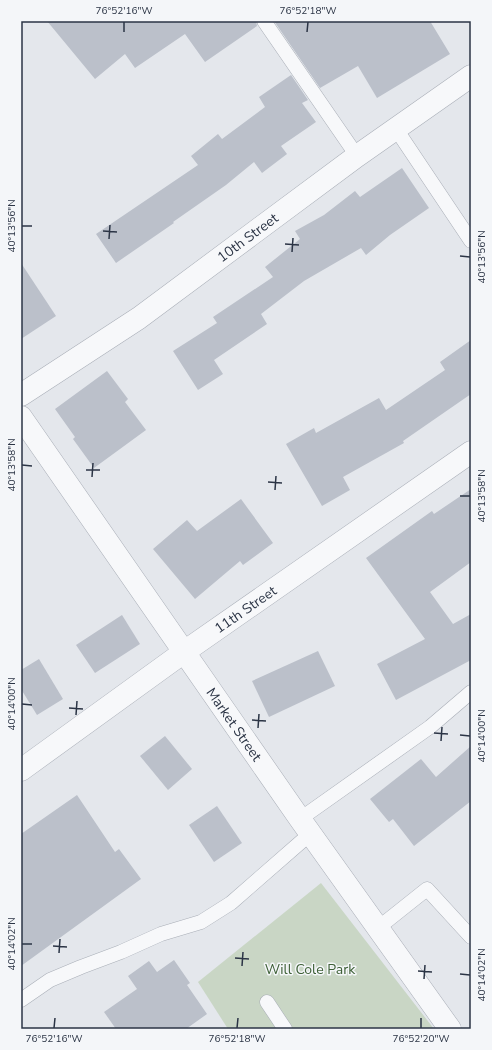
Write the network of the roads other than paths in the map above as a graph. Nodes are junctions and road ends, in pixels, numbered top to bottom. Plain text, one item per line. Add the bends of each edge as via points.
1 (264, 21) edge
2 (471, 76) edge
3 (396, 129) junction
4 (357, 156) junction
5 (471, 241) edge
6 (21, 395) edge
7 (21, 417) edge
8 (471, 452) edge
9 (184, 652) junction
10 (471, 692) edge
11 (21, 770) edge
12 (305, 826) junction
13 (378, 928) junction
14 (471, 937) edge
15 (21, 1000) edge
16 (267, 1002) dead end
17 (285, 1029) edge
18 (450, 1029) edge

1 - 4 lane
2 - 3 street, 10th Street
3 - 4 street, 10th Street
3 - 5 lane
4 - 6 street, 10th Street via 139,318
7 - 9 street, Market Street
8 - 9 street, 11th Street
9 - 11 street, 11th Street
9 - 12 street, Market Street
10 - 12 lane
12 - 13 street, Market Street
12 - 15 lane via 231,903 201,922 162,934 75,969 50,980
13 - 14 lane via 427,889
13 - 18 street, Market Street
16 - 17 lane

